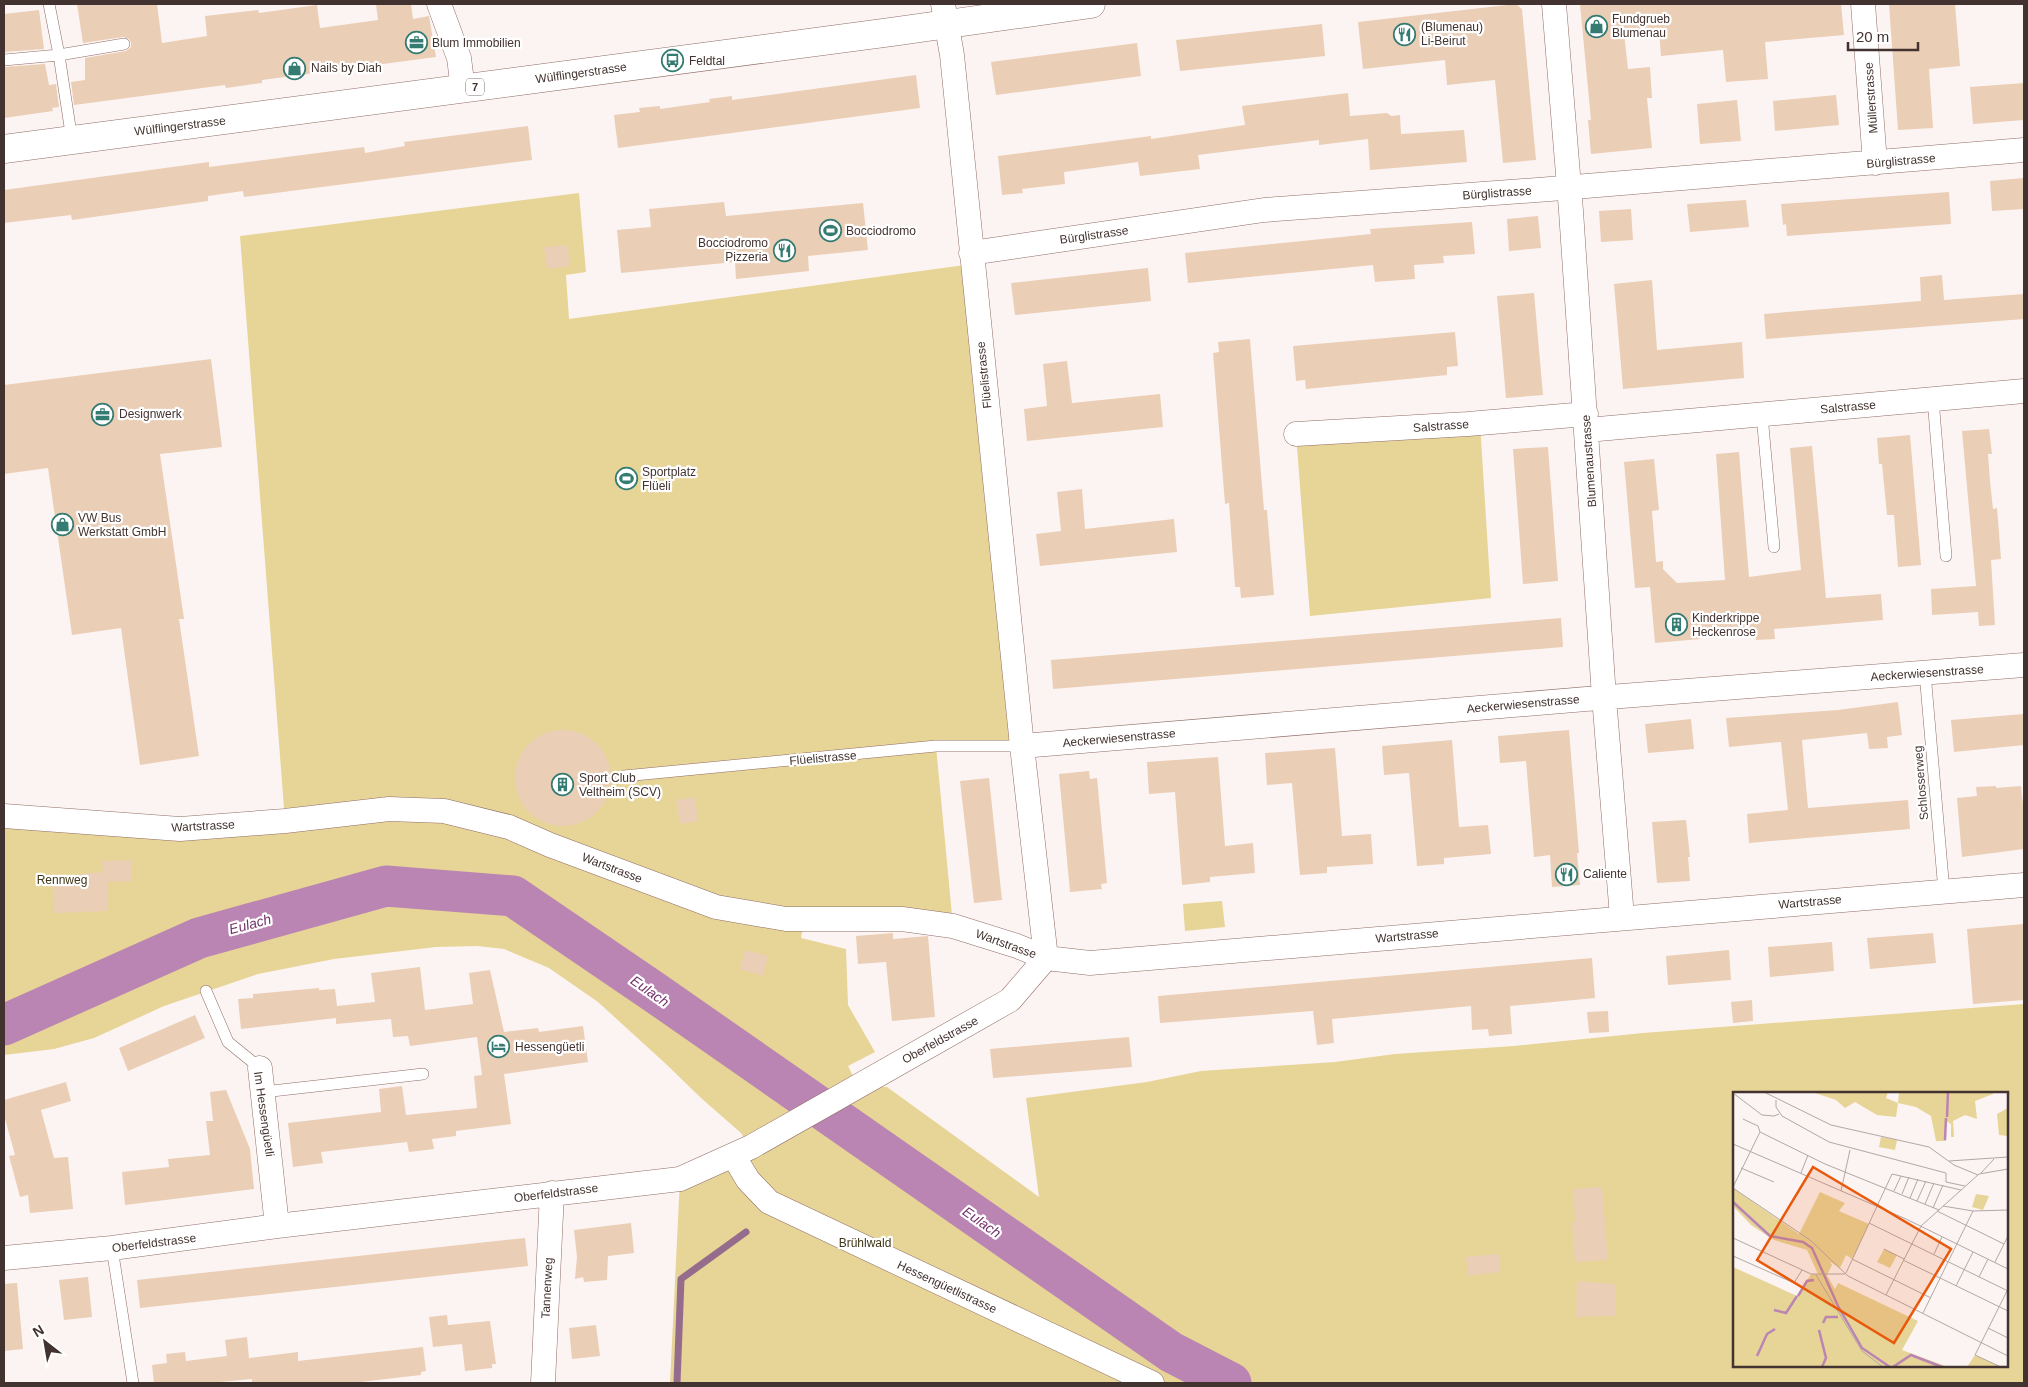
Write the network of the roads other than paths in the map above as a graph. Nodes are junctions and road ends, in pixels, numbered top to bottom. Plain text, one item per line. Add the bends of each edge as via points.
1 (49, 4) edge
2 (440, 4) edge
3 (1091, 4) edge
4 (1554, 4) edge
5 (1863, 4) edge
6 (944, 14) edge
7 (124, 44) dead end
8 (59, 55) junction
9 (4, 60) edge
10 (463, 89) junction
11 (72, 140) junction
12 (4, 149) edge
13 (2024, 150) edge
14 (1875, 163) junction
15 (1569, 188) junction
16 (972, 253) junction
17 (2024, 390) edge
18 (1933, 399) junction
19 (1762, 415) junction
20 (1586, 422) junction
21 (1296, 434) dead end
22 (1774, 547) dead end
23 (1946, 556) dead end
24 (2024, 665) edge
25 (1925, 673) junction
26 (1604, 697) junction
27 (1022, 746) junction
28 (624, 776) dead end
29 (4, 816) edge
30 (2024, 885) edge
31 (1944, 891) junction
32 (1622, 918) junction
33 (1046, 958) junction
34 (206, 991) dead end
35 (260, 1068) joint
36 (423, 1074) dead end
37 (263, 1092) junction
38 (733, 1155) junction
39 (552, 1193) junction
40 (277, 1226) junction
41 (112, 1248) junction
42 (4, 1258) edge
43 (133, 1383) edge
44 (543, 1383) edge
45 (1152, 1383) edge

1 - 8 lane
2 - 10 street via 458,58
3 - 6 main road, Wülflingerstrasse / 7
4 - 15 street, Blumenaustrasse
5 - 14 street, Müllerstrasse
6 - 10 main road, Wülflingerstrasse / 7
6 - 16 street, Flüelistrasse via 952,55
7 - 8 lane
8 - 9 lane
8 - 11 lane
10 - 11 main road, Wülflingerstrasse / 7
11 - 12 main road, Wülflingerstrasse / 7
13 - 14 street, Bürglistrasse
14 - 15 street, Bürglistrasse
15 - 16 street, Bürglistrasse via 1264,210
15 - 20 street, Blumenaustrasse
16 - 27 street, Flüelistrasse
17 - 18 street, Salstrasse
18 - 19 street, Salstrasse
18 - 23 lane
19 - 20 street, Salstrasse
19 - 22 lane
20 - 21 street, Salstrasse via 1468,424
20 - 26 street, Blumenaustrasse
24 - 25 street, Aeckerwiesenstrasse
25 - 26 street, Aeckerwiesenstrasse
25 - 31 lane, Schlosserweg
26 - 27 street, Aeckerwiesenstrasse
26 - 32 street, Blumenaustrasse
27 - 28 lane, Flüelistrasse via 936,746
27 - 33 street, Flüelistrasse
29 - 33 street, Wartstrasse via 180,829 389,809 444,811 509,827 716,907 786,919 902,919 953,926
30 - 31 street, Wartstrasse
31 - 32 street, Wartstrasse
32 - 33 street, Wartstrasse via 1090,963
33 - 38 street, Oberfeldstrasse via 1010,1000 782,1131
34 - 35 lane, Im Hessengüetli via 228,1042
35 - 37 street, Im Hessengüetli
36 - 37 lane
37 - 40 street, Im Hessengüetli
38 - 39 street, Oberfeldstrasse via 680,1179
38 - 45 street, Hessengüetlistrasse via 748,1180 769,1202
39 - 40 street, Oberfeldstrasse
39 - 44 street, Tannenweg
40 - 41 street, Oberfeldstrasse
41 - 42 street, Oberfeldstrasse
41 - 43 lane

